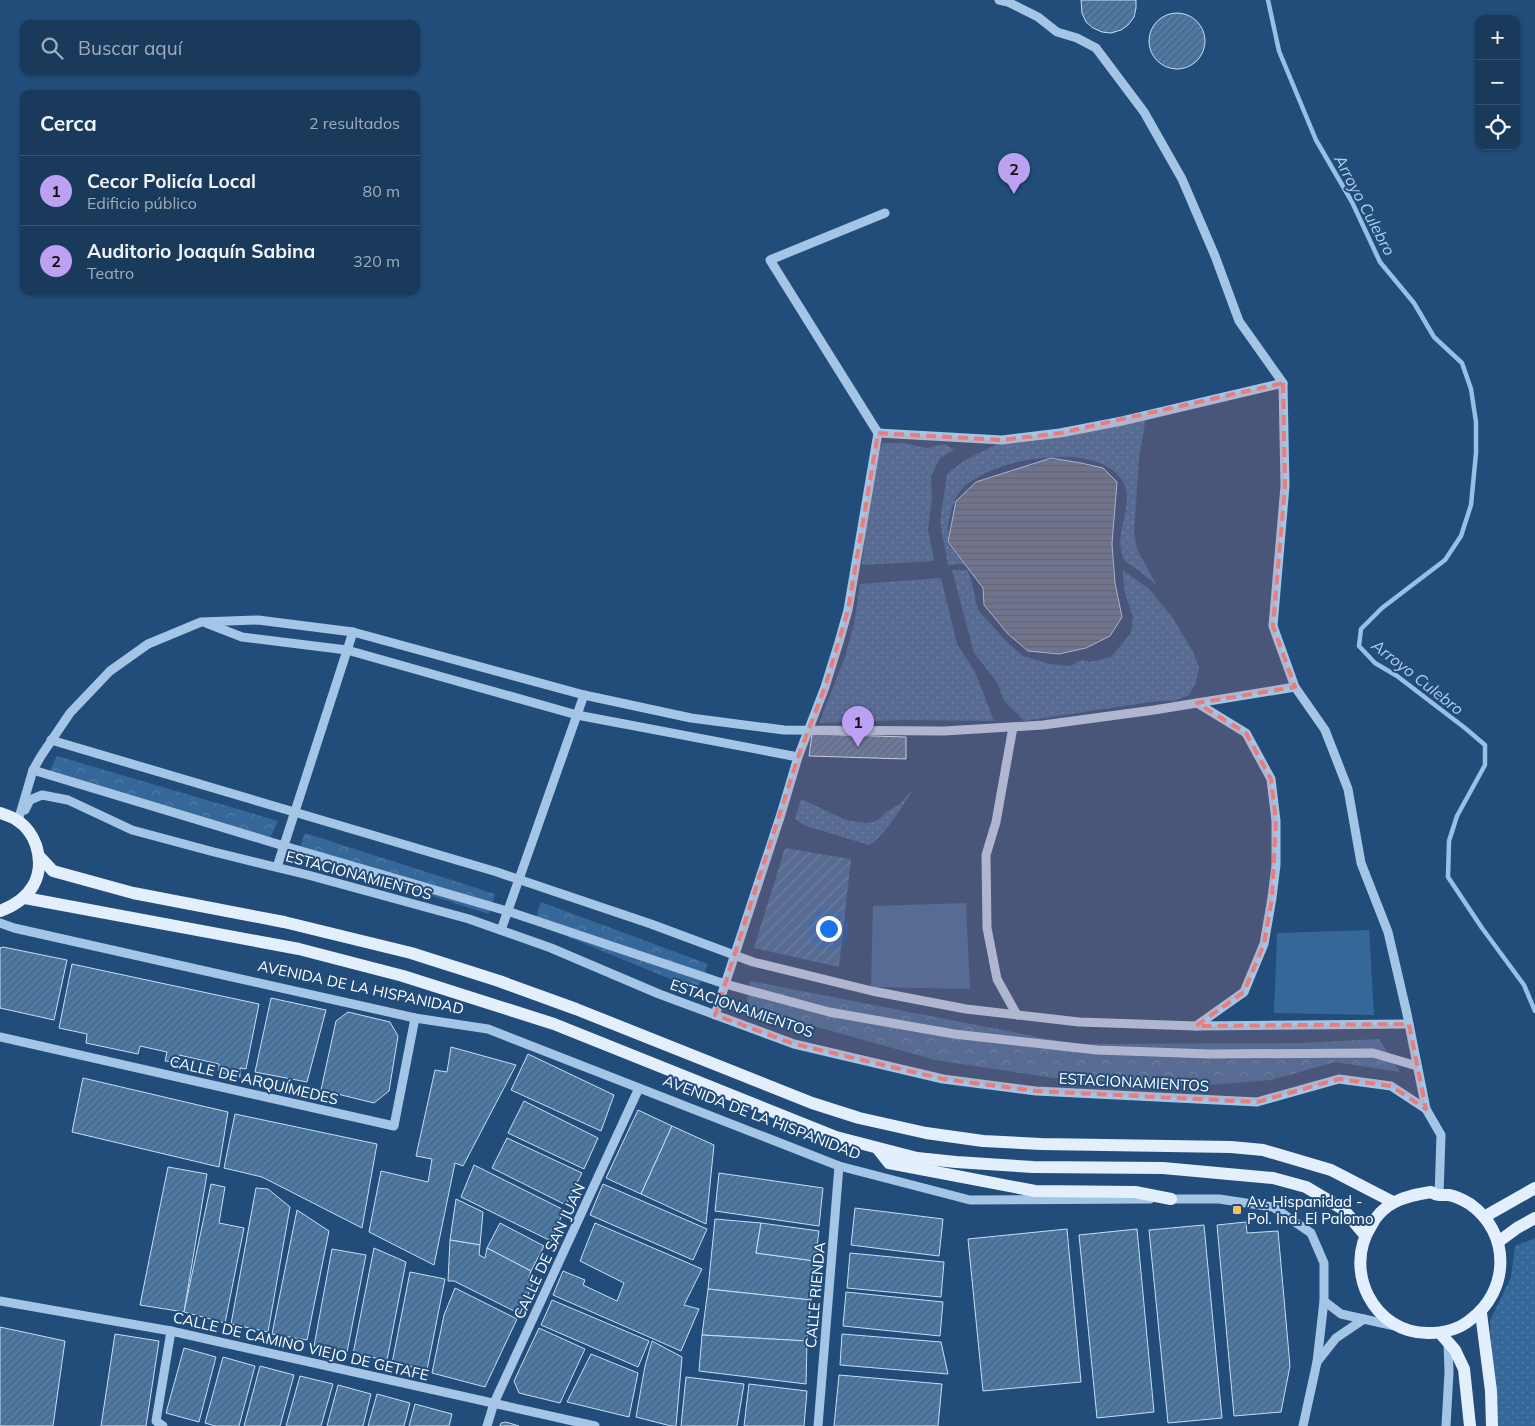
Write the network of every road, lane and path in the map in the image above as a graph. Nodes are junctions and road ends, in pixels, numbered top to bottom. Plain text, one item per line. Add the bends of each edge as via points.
1 (999, 0) edge
2 (885, 213) dead end
3 (1283, 383) junction
4 (878, 433) junction
5 (201, 622) junction
6 (353, 632) junction
7 (347, 650) junction
8 (1295, 687) junction
9 (584, 695) junction
10 (1197, 703) junction
11 (577, 715) junction
12 (1013, 727) junction
13 (809, 730) junction
14 (51, 740) junction
15 (798, 757) junction
16 (33, 770) junction
17 (295, 812) junction
18 (0, 813) edge
19 (18, 821) junction
20 (284, 846) junction
21 (39, 856) junction
22 (277, 868) junction
23 (519, 880) junction
24 (25, 898) junction
25 (14, 906) junction
26 (0, 911) edge
27 (508, 911) junction
28 (0, 923) edge
29 (501, 930) junction
30 (734, 955) junction
31 (725, 984) junction
32 (715, 1014) junction
33 (1016, 1015) junction
34 (415, 1018) junction
35 (1409, 1024) junction
36 (1196, 1026) junction
37 (0, 1037) edge
38 (1417, 1066) junction
39 (639, 1088) junction
40 (1426, 1109) junction
41 (878, 1149) junction
42 (839, 1166) junction
43 (1535, 1188) edge
44 (1440, 1196) junction
45 (1171, 1199) junction
46 (1393, 1202) junction
47 (1484, 1217) junction
48 (1535, 1218) edge
49 (1365, 1235) junction
50 (1498, 1242) junction
51 (0, 1301) edge
52 (1324, 1301) junction
53 (1481, 1313) junction
54 (1364, 1319) junction
55 (1400, 1327) junction
56 (171, 1330) junction
57 (1444, 1338) junction
58 (1317, 1362) junction
59 (494, 1403) junction
60 (163, 1426) edge
61 (487, 1426) edge
62 (595, 1426) edge
63 (818, 1426) edge
64 (1303, 1426) edge
65 (1446, 1426) edge
66 (1470, 1426) edge
67 (1492, 1426) edge

1 - 3 street via 1038,17 1057,32 1096,48 1144,112 1182,179 1239,321
2 - 4 street via 770,260
3 - 4 street via 1060,433 1002,440
3 - 8 street via 1285,486 1273,626
4 - 13 street via 848,610
5 - 6 street via 258,620
5 - 7 street via 242,637
5 - 14 street via 148,644 110,671 70,713
6 - 7 street
6 - 9 street
7 - 11 street
7 - 17 street
8 - 10 street
8 - 35 street via 1325,730 1348,789 1362,863 1388,932
9 - 11 street
9 - 13 street via 691,718 784,730
10 - 12 street
10 - 36 street via 1246,733 1270,779 1276,821 1276,865 1264,944 1244,992
11 - 15 street
11 - 23 street
12 - 13 street via 944,731
12 - 33 street via 996,822 986,855 986,928 997,980
13 - 15 street
14 - 16 street
14 - 17 street
15 - 30 street
16 - 19 street
16 - 20 street
17 - 20 street
17 - 23 street
18 - 19 main road
19 - 21 main road via 33,836
19 - 22 street, ESTACIONAMIENTOS via 30,800 42,795 68,800 132,830
20 - 22 street
20 - 27 street
21 - 24 main road via 39,871
21 - 46 main road, AVENIDA DE LA HISPANIDAD via 54,871 132,894 284,922 499,980 812,1103 858,1118 982,1141 1262,1150 1331,1170
22 - 29 street, ESTACIONAMIENTOS
23 - 27 street
23 - 30 street
24 - 25 main road
24 - 41 main road, AVENIDA DE LA HISPANIDAD via 299,949 403,976 554,1024 836,1137
25 - 26 main road
25 - 28 street
27 - 29 street
27 - 31 street
28 - 34 street, AVENIDA DE LA HISPANIDAD
29 - 32 street, ESTACIONAMIENTOS
30 - 31 street
30 - 33 street via 807,977 872,991
31 - 32 street
31 - 38 street via 829,1012 954,1034 1097,1050 1210,1054 1373,1053
32 - 40 street, ESTACIONAMIENTOS via 794,1044 943,1079 1036,1091 1257,1102 1339,1079 1390,1086
33 - 36 street via 1079,1022
34 - 37 street, CALLE DE ARQUÍMEDES via 394,1126
34 - 39 street, AVENIDA DE LA HISPANIDAD via 488,1029
35 - 36 street
35 - 38 street
38 - 40 street
39 - 42 street, AVENIDA DE LA HISPANIDAD
39 - 59 street, CALLE DE SAN JUAN
40 - 44 street, ESTACIONAMIENTOS via 1441,1135
41 - 45 main road via 889,1163 1035,1191 1135,1192
41 - 49 main road, AVENIDA DE LA HISPANIDAD via 956,1162 1033,1167 1163,1168 1273,1178 1306,1187 1342,1209
42 - 45 street, AVENIDA DE LA HISPANIDAD via 970,1200
42 - 63 street, CALLE RIENDA
43 - 47 main road
44 - 46 main road via 1431,1192
44 - 47 main road via 1451,1195
45 - 52 street, AVENIDA DE LA HISPANIDAD via 1219,1199 1273,1207 1311,1233 1324,1263
46 - 49 main road via 1376,1216
47 - 50 main road
48 - 50 main road
49 - 55 main road via 1359,1270 1364,1288 1372,1304
50 - 53 main road via 1499,1280
51 - 56 street, CALLE DE CAMINO VIEJO DE GETAFE
52 - 54 street via 1341,1314
52 - 58 street, AVENIDA DE LA HISPANIDAD
53 - 57 main road
53 - 67 main road
54 - 55 street
54 - 58 street via 1336,1338
55 - 57 main road
56 - 59 street, CALLE DE CAMINO VIEJO DE GETAFE
56 - 60 street via 156,1421
57 - 65 street via 1449,1372
57 - 66 main road via 1455,1350 1464,1369
58 - 64 street, AVENIDA DE LA HISPANIDAD
59 - 61 street, CALLE DE SAN JUAN
59 - 62 street, CALLE DE CAMINO VIEJO DE GETAFE

